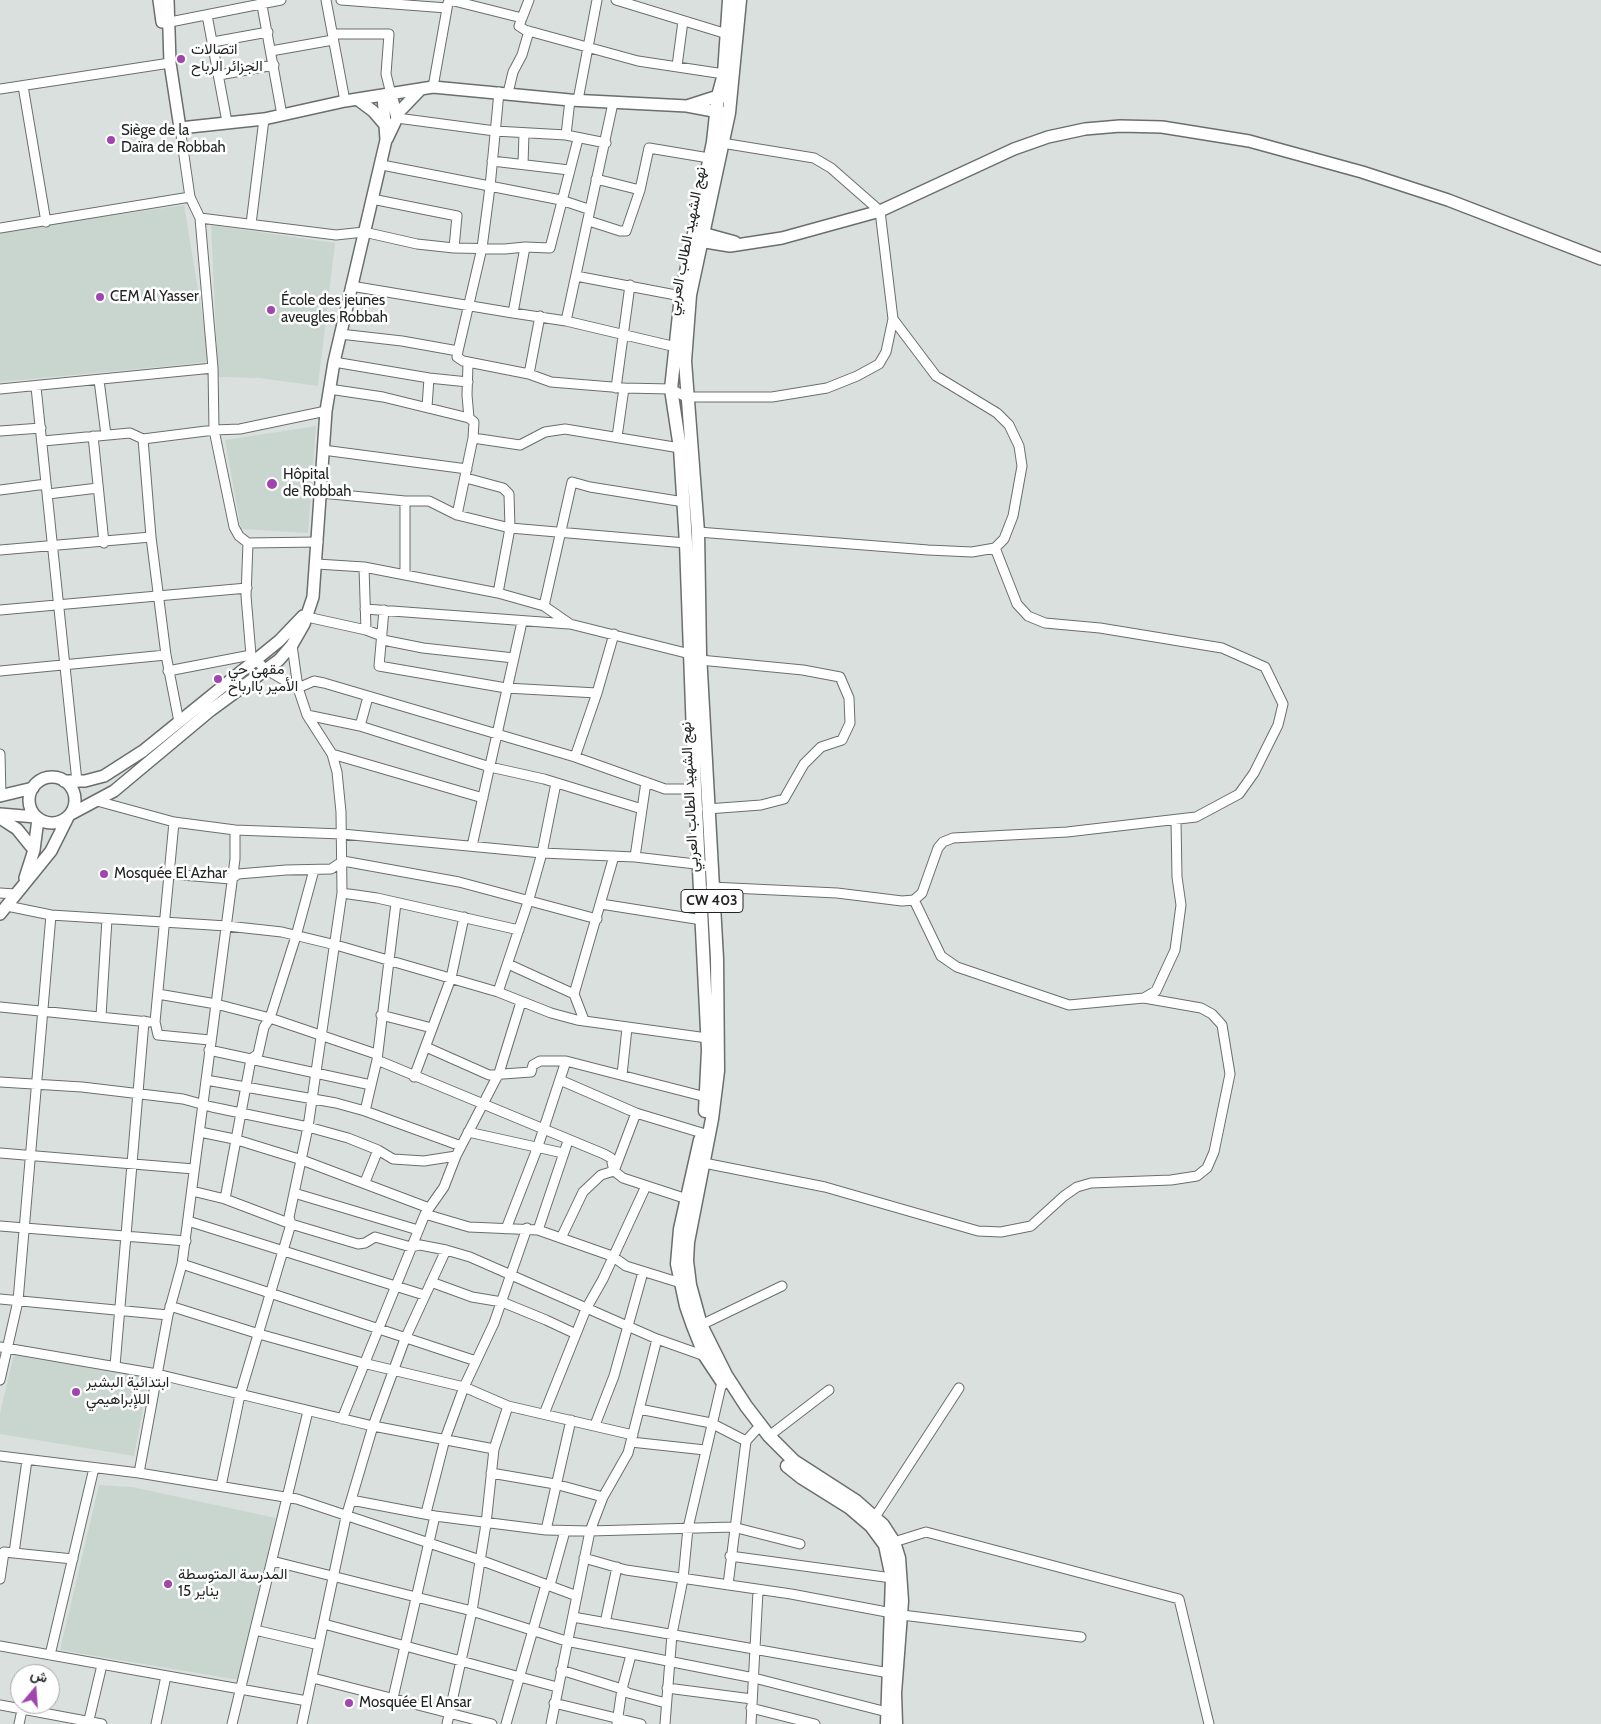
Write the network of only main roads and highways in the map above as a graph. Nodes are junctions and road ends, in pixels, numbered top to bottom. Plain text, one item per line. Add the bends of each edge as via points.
1 (159, 0) edge
2 (168, 0) edge
3 (730, 1) edge
4 (166, 22) junction
5 (421, 89) junction
6 (388, 92) junction
7 (724, 97) junction
8 (357, 99) junction
9 (687, 106) junction
10 (722, 113) junction
11 (397, 116) junction
12 (386, 127) junction
13 (386, 140) junction
14 (699, 236) junction
15 (1601, 259) edge
16 (314, 597) junction
17 (695, 657) junction
18 (64, 781) junction
19 (32, 788) junction
20 (1, 796) edge
21 (0, 814) edge
22 (70, 815) junction
23 (0, 818) edge
24 (37, 818) junction
25 (34, 850) junction
26 (705, 865) junction
27 (24, 883) junction
28 (4, 910) edge
29 (685, 1284) junction
30 (744, 1408) junction
31 (833, 1491) junction
32 (897, 1614) junction
33 (893, 1674) junction
34 (887, 1718) edge
35 (896, 1724) edge

1 - 4 main road
2 - 4 main road
3 - 7 main road, نهج الشهيد الطالب العربي / CW 403
3 - 7 main road, نهج الشهيد الطالب العربي / CW 403 via 738,35
4 - 8 main road via 180,128 264,119
5 - 6 main road
5 - 9 main road via 434,87 613,103
5 - 11 main road
6 - 8 main road
6 - 11 main road
6 - 12 main road
7 - 9 main road
7 - 10 main road, نهج الشهيد الطالب العربي / CW 403
8 - 12 main road
9 - 10 main road
10 - 14 main road, نهج الشهيد الطالب العربي / CW 403 via 709,158
10 - 14 main road, نهج الشهيد الطالب العربي / CW 403 via 722,143
11 - 13 main road
12 - 13 main road
13 - 16 main road via 329,389
14 - 15 main road via 718,246 782,238 880,211 1014,149 1048,137 1085,129 1162,127 1248,140 1362,172 1448,200
14 - 17 main road, نهج الشهيد الطالب العربي / CW 403 via 685,361 698,532
14 - 17 main road, نهج الشهيد الطالب العربي / CW 403 via 681,296 671,389 680,448
16 - 18 main road via 289,632 253,657 143,751 104,776 77,782
16 - 22 main road via 292,645 279,660 211,710 114,791
17 - 26 main road, نهج الشهيد الطالب العربي / CW 403 via 707,810
17 - 26 main road, نهج الشهيد الطالب العربي / CW 403 via 695,789
18 - 19 main road via 44,779
18 - 22 main road via 74,792
19 - 20 main road
19 - 24 main road via 29,800
21 - 24 main road
22 - 24 main road via 53,823
22 - 27 main road via 51,851
23 - 25 main road via 17,829
24 - 25 main road
25 - 27 main road
26 - 29 main road, نهج الشهيد الطالب العربي / CW 403 via 711,887 717,959 718,1071 688,1242
26 - 29 main road, نهج الشهيد الطالب العربي / CW 403 via 702,920 706,1097 702,1133 678,1241 677,1264
27 - 28 main road
29 - 30 main road, نهج الشهيد الطالب العربي / CW 403 via 701,1325
29 - 30 main road, نهج الشهيد الطالب العربي / CW 403 via 686,1306 705,1356
30 - 31 main road, نهج الشهيد الطالب العربي / CW 403 via 794,1461
30 - 31 main road, نهج الشهيد الطالب العربي / CW 403 via 756,1430 788,1466
31 - 32 main road, نهج الشهيد الطالب العربي / CW 403 via 879,1535 888,1554
31 - 32 main road, نهج الشهيد الطالب العربي / CW 403 via 875,1517 894,1542 899,1558
32 - 33 main road, نهج الشهيد الطالب العربي / CW 403
33 - 34 main road, نهج الشهيد الطالب العربي / CW 403
33 - 35 main road, نهج الشهيد الطالب العربي / CW 403

